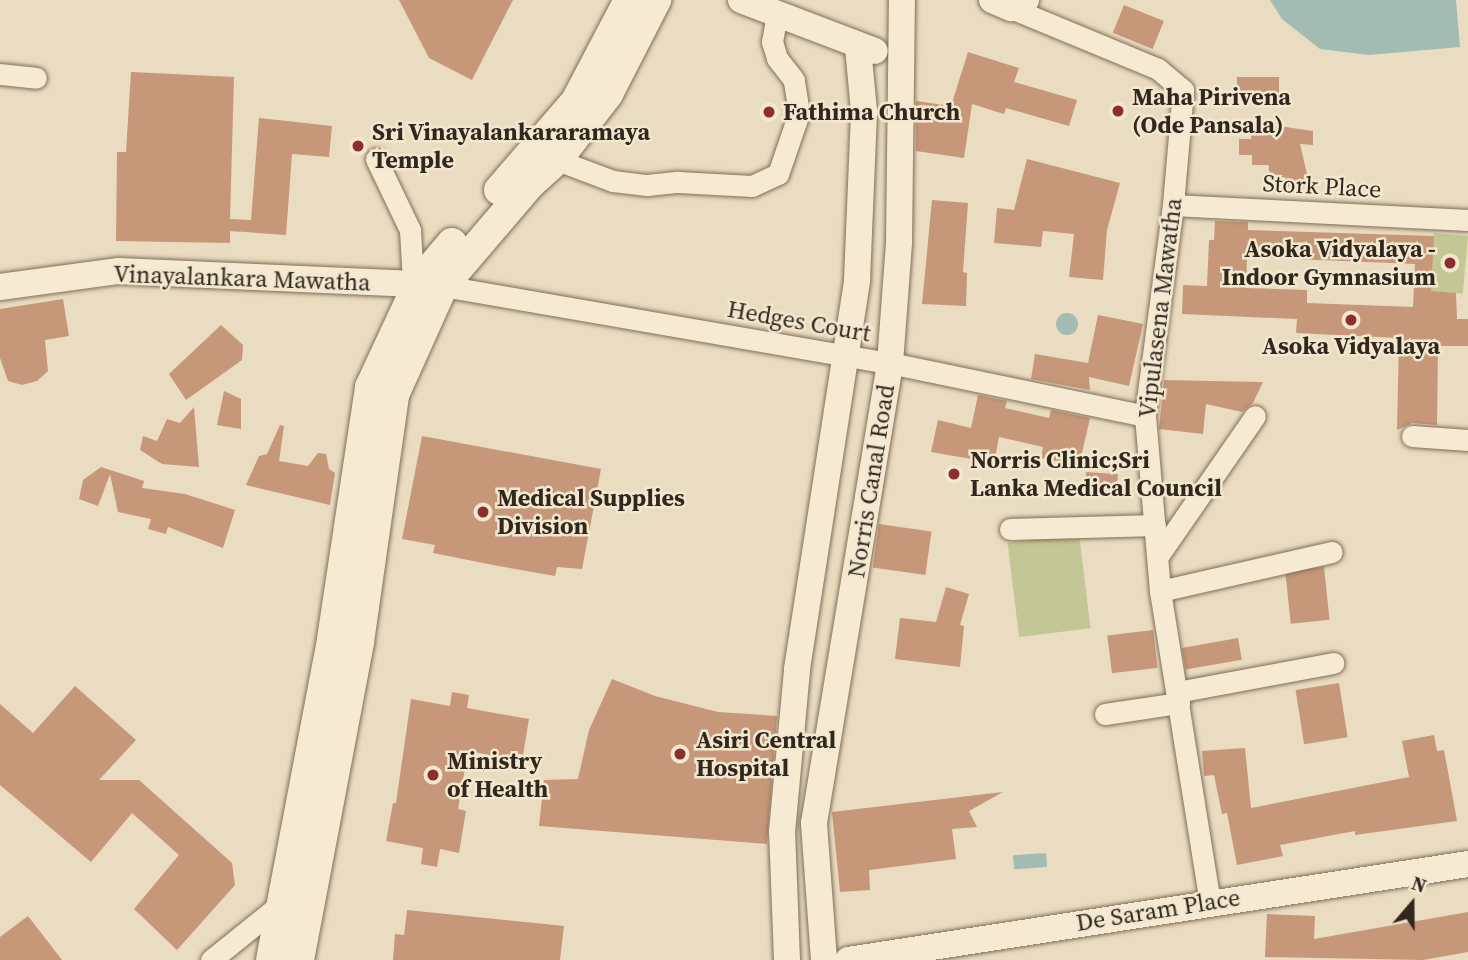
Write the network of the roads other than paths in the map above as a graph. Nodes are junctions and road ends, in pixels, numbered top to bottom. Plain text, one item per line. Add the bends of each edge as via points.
1 (656, 0) edge
2 (741, 0) edge
3 (901, 0) edge
4 (1010, 3) edge
5 (620, 9) edge
6 (777, 15) junction
7 (858, 48) junction
8 (898, 56) junction
9 (0, 74) edge
10 (36, 78) dead end
11 (376, 159) dead end
12 (557, 160) junction
13 (1173, 205) junction
14 (1468, 220) edge
15 (425, 283) junction
16 (0, 287) edge
17 (847, 356) junction
18 (890, 363) junction
19 (1145, 416) junction
20 (1255, 416) dead end
21 (1412, 436) dead end
22 (1468, 440) edge
23 (1155, 525) junction
24 (1010, 529) dead end
25 (1332, 552) dead end
26 (1158, 556) junction
27 (1160, 591) junction
28 (1333, 663) dead end
29 (1178, 697) junction
30 (1105, 715) dead end
31 (1468, 864) edge
32 (1210, 902) junction
33 (282, 903) junction
34 (211, 960) edge
35 (271, 960) edge
36 (299, 960) edge
37 (787, 960) edge
38 (824, 960) edge
39 (848, 960) edge

1 - 12 main road via 608,94
2 - 6 street
3 - 8 street, Norris Canal Road
4 - 13 street, Vipulasena Mawatha via 1157,69 1183,90
5 - 15 main road via 576,102
6 - 7 street
6 - 12 street via 772,42 794,79 799,113 778,174 752,186 647,185 613,181
7 - 8 street
7 - 17 street, Norris Canal Road via 864,111 857,280
8 - 18 street, Norris Canal Road via 899,242
9 - 10 street
11 - 15 street via 410,230
12 - 15 main road
13 - 14 street, Stork Place
13 - 19 street, Vipulasena Mawatha
15 - 16 street, Vinayalankara Mawatha via 119,271
15 - 17 street, Hedges Court
15 - 33 main road via 370,387 332,639
15 - 36 main road via 394,396 359,642
17 - 18 street, Hedges Court
17 - 37 street, Norris Canal Road via 796,683 782,832
18 - 19 street, Hedges Court
18 - 38 street, Norris Canal Road via 814,823
19 - 23 street, Vipulasena Mawatha
20 - 26 street
21 - 22 street
23 - 24 street
23 - 26 street, Vipulasena Mawatha
25 - 27 street
26 - 27 street, Vipulasena Mawatha
27 - 29 street, Vipulasena Mawatha
28 - 29 street
29 - 30 street
29 - 32 street, Vipulasena Mawatha
31 - 32 street, De Saram Place
32 - 39 street, De Saram Place
33 - 34 street
33 - 35 main road

